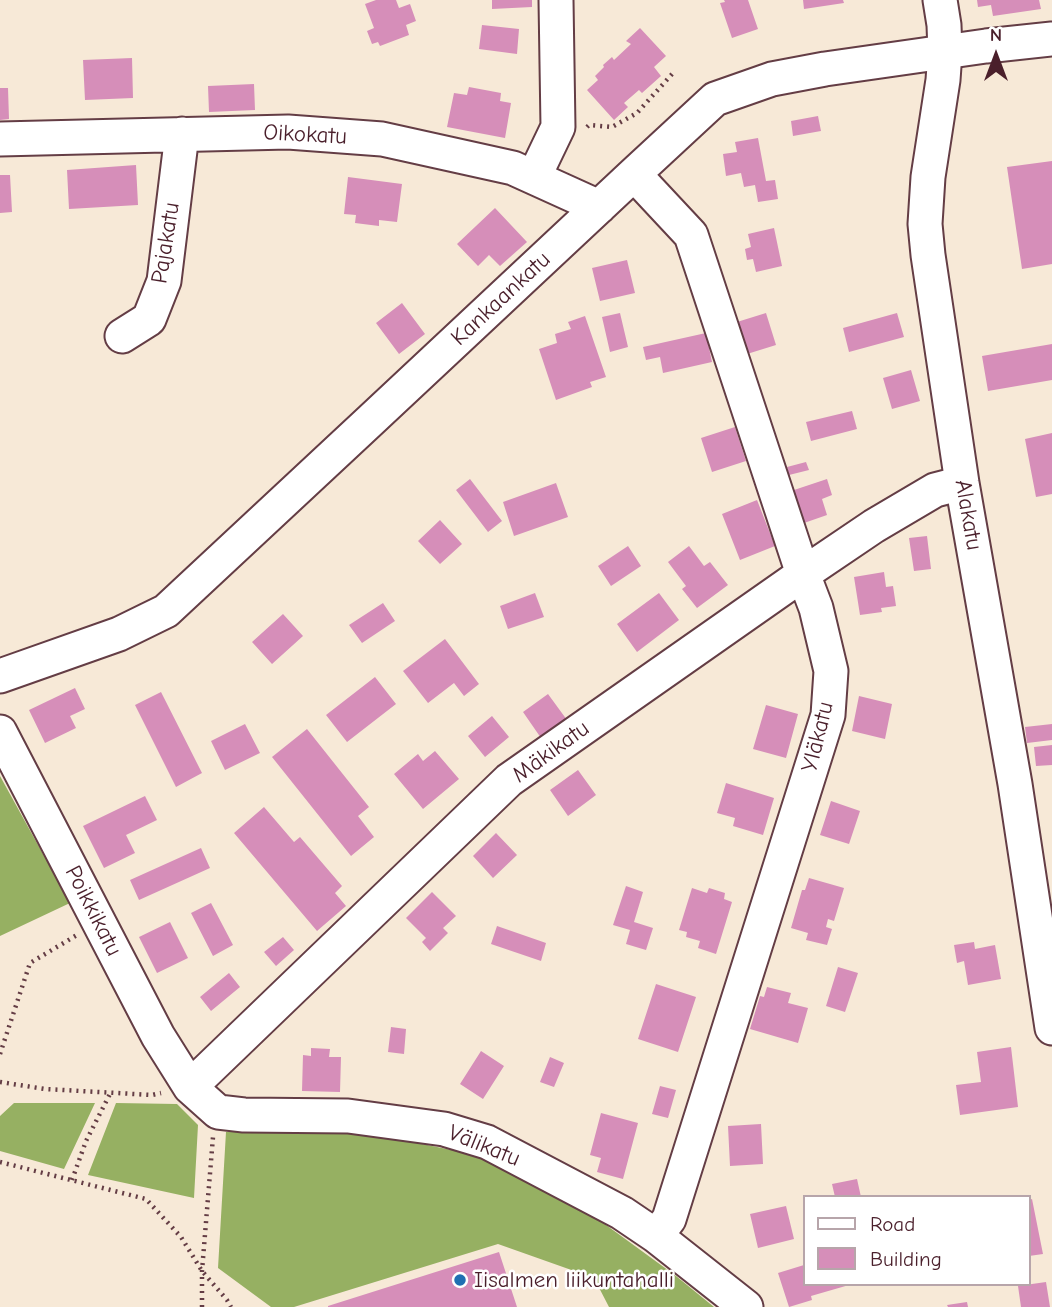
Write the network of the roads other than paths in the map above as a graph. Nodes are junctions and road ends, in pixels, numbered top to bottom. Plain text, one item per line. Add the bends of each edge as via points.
1 (556, 0) edge
2 (940, 0) edge
3 (1052, 39) edge
4 (945, 52) junction
5 (182, 134) junction
6 (0, 139) edge
7 (634, 174) junction
8 (534, 177) junction
9 (599, 207) junction
10 (121, 335) dead end
11 (962, 483) junction
12 (803, 574) junction
13 (0, 676) edge
14 (0, 732) edge
15 (1052, 1028) edge
16 (190, 1087) junction
17 (656, 1236) junction
18 (746, 1307) edge

1 - 8 street via 558,127
2 - 4 street, Alakatu
3 - 4 street, Kankaankatu
4 - 7 street, Kankaankatu via 772,79 715,99
4 - 11 street, Alakatu via 925,224
5 - 6 street, Oikokatu
5 - 8 street, Oikokatu via 288,132 382,139 513,168
5 - 10 street, Pajakatu via 164,281 149,319
7 - 9 street, Kankaankatu
7 - 12 street, Yläkatu via 691,235
8 - 9 street, Oikokatu
9 - 13 street, Kankaankatu via 166,611 119,634
11 - 12 street, Mäkikatu via 925,496
11 - 15 street, Alakatu
12 - 16 street, Mäkikatu via 509,780
12 - 17 street, Yläkatu via 831,671 828,715 669,1219
14 - 16 street, Poikkikatu via 158,1036
16 - 17 street, Välikatu via 218,1112 348,1116 444,1129 487,1142 622,1213
17 - 18 street, Välikatu

